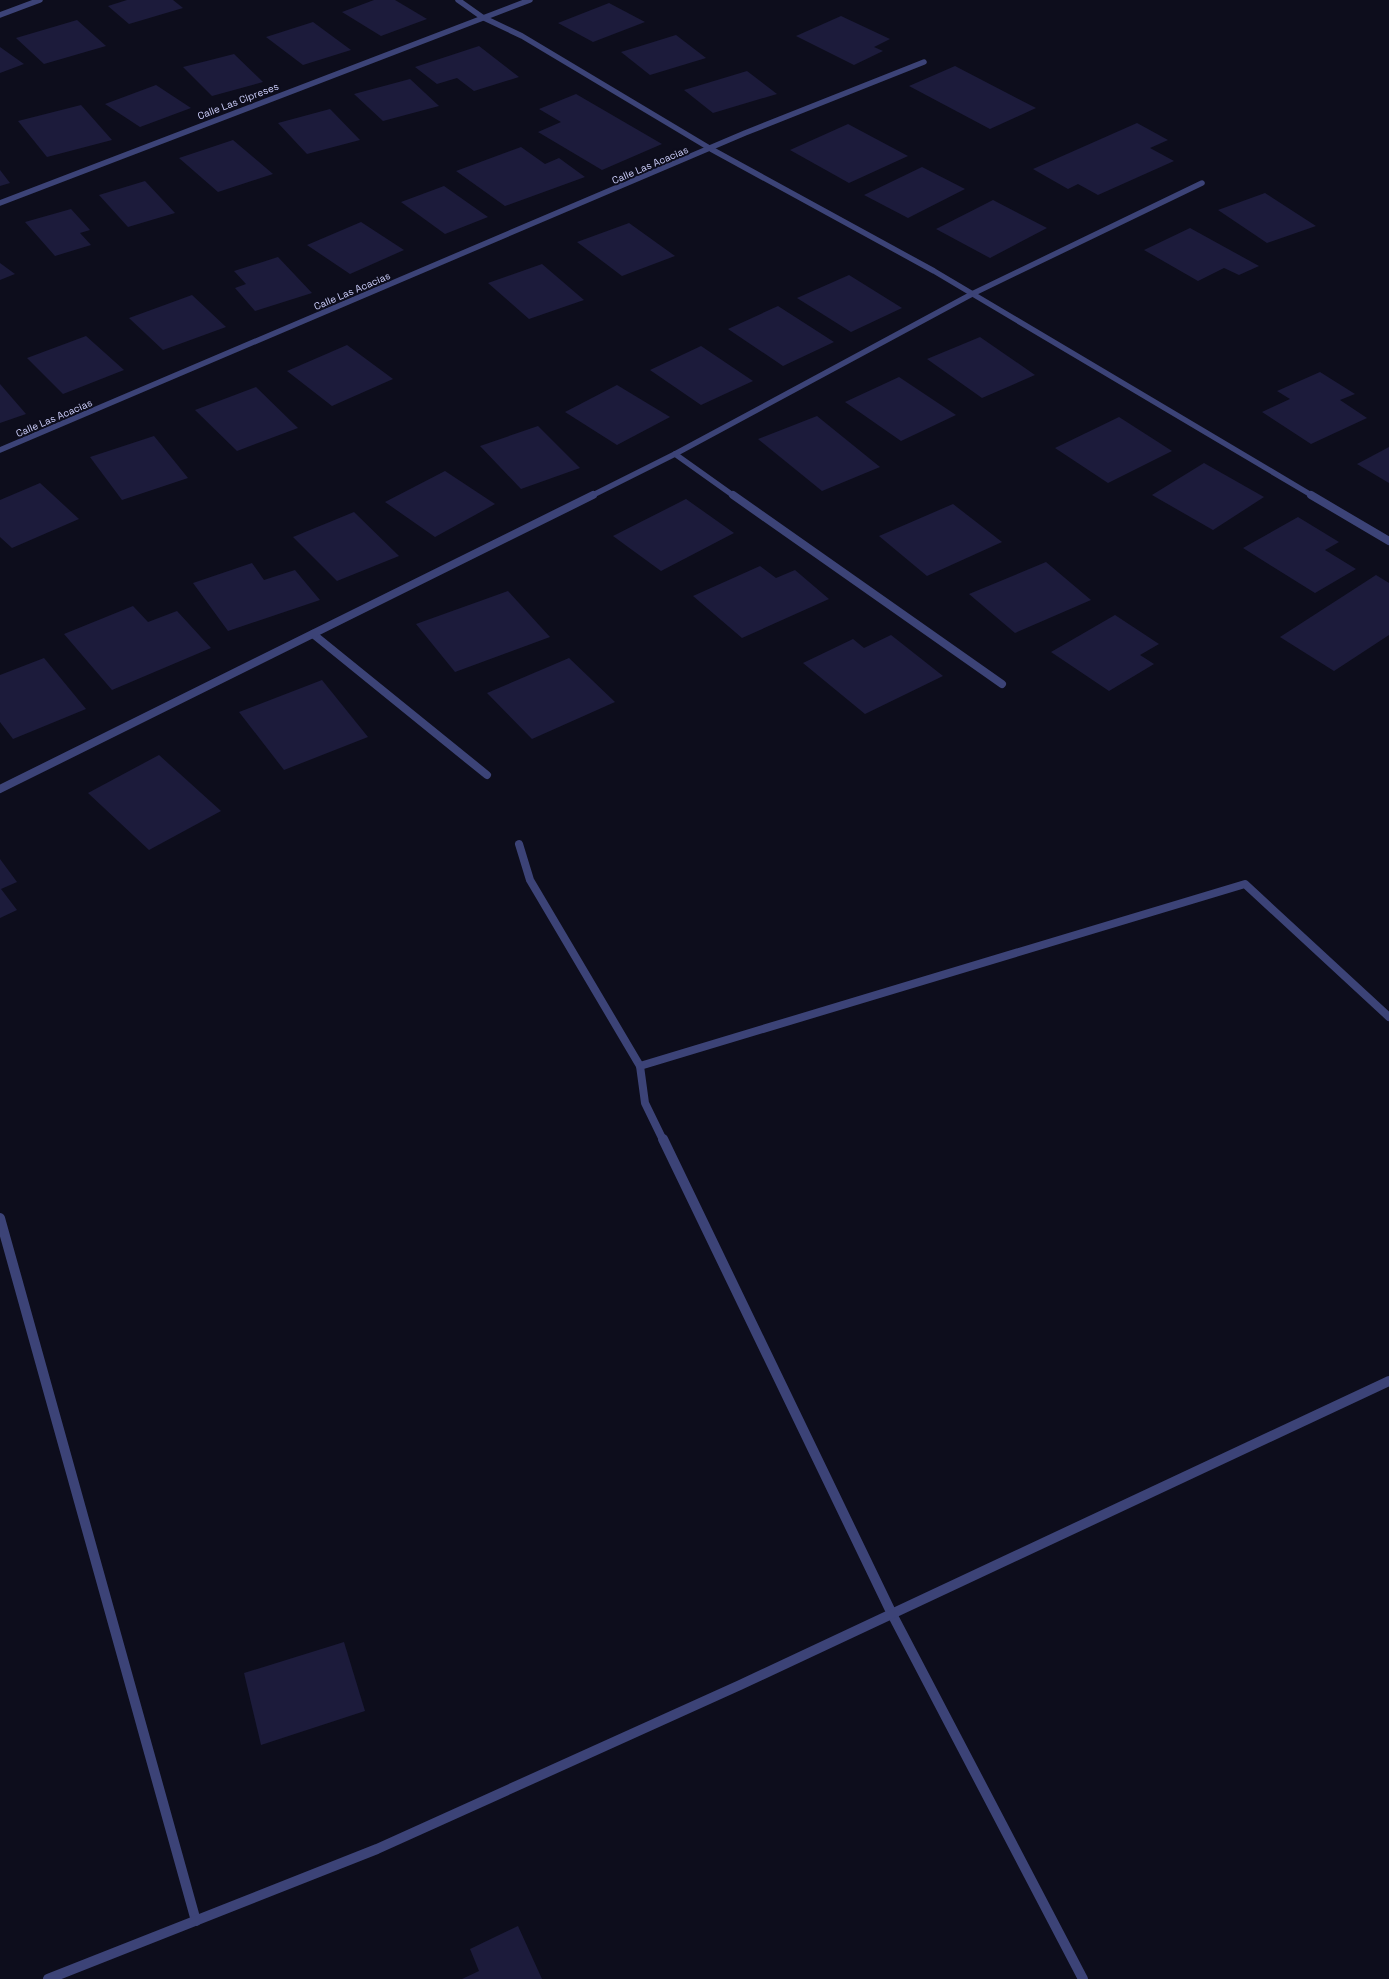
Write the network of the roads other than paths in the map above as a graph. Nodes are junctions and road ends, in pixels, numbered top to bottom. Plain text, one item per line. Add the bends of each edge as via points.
1 (40, 0) edge
2 (458, 0) edge
3 (530, 0) edge
4 (0, 15) edge
5 (482, 17) junction
6 (924, 62) dead end
7 (711, 149) junction
8 (1202, 183) dead end
9 (0, 203) edge
10 (972, 294) junction
11 (0, 450) edge
12 (675, 454) junction
13 (1389, 541) edge
14 (313, 634) junction
15 (1002, 684) dead end
16 (487, 775) dead end
17 (0, 789) edge
18 (519, 844) dead end
19 (1389, 1017) edge
20 (640, 1066) junction
21 (0, 1218) edge
22 (1389, 1382) edge
23 (892, 1614) junction
24 (196, 1921) junction
25 (48, 1979) edge
26 (1082, 1979) edge

1 - 4 street
2 - 5 street
3 - 5 street, Calle Las Cipreses
5 - 7 street via 522,36
5 - 9 street, Calle Las Cipreses
6 - 7 street, Calle Las Acacias
7 - 10 street
7 - 11 street, Calle Las Acacias
8 - 10 street
10 - 12 street
10 - 13 street
12 - 14 street
12 - 15 street
14 - 16 street
14 - 17 street
18 - 20 street via 530,880
19 - 20 street via 1244,884
20 - 23 street via 646,1103
21 - 24 street
22 - 23 street
23 - 24 street via 385,1846
23 - 26 street
24 - 25 street

